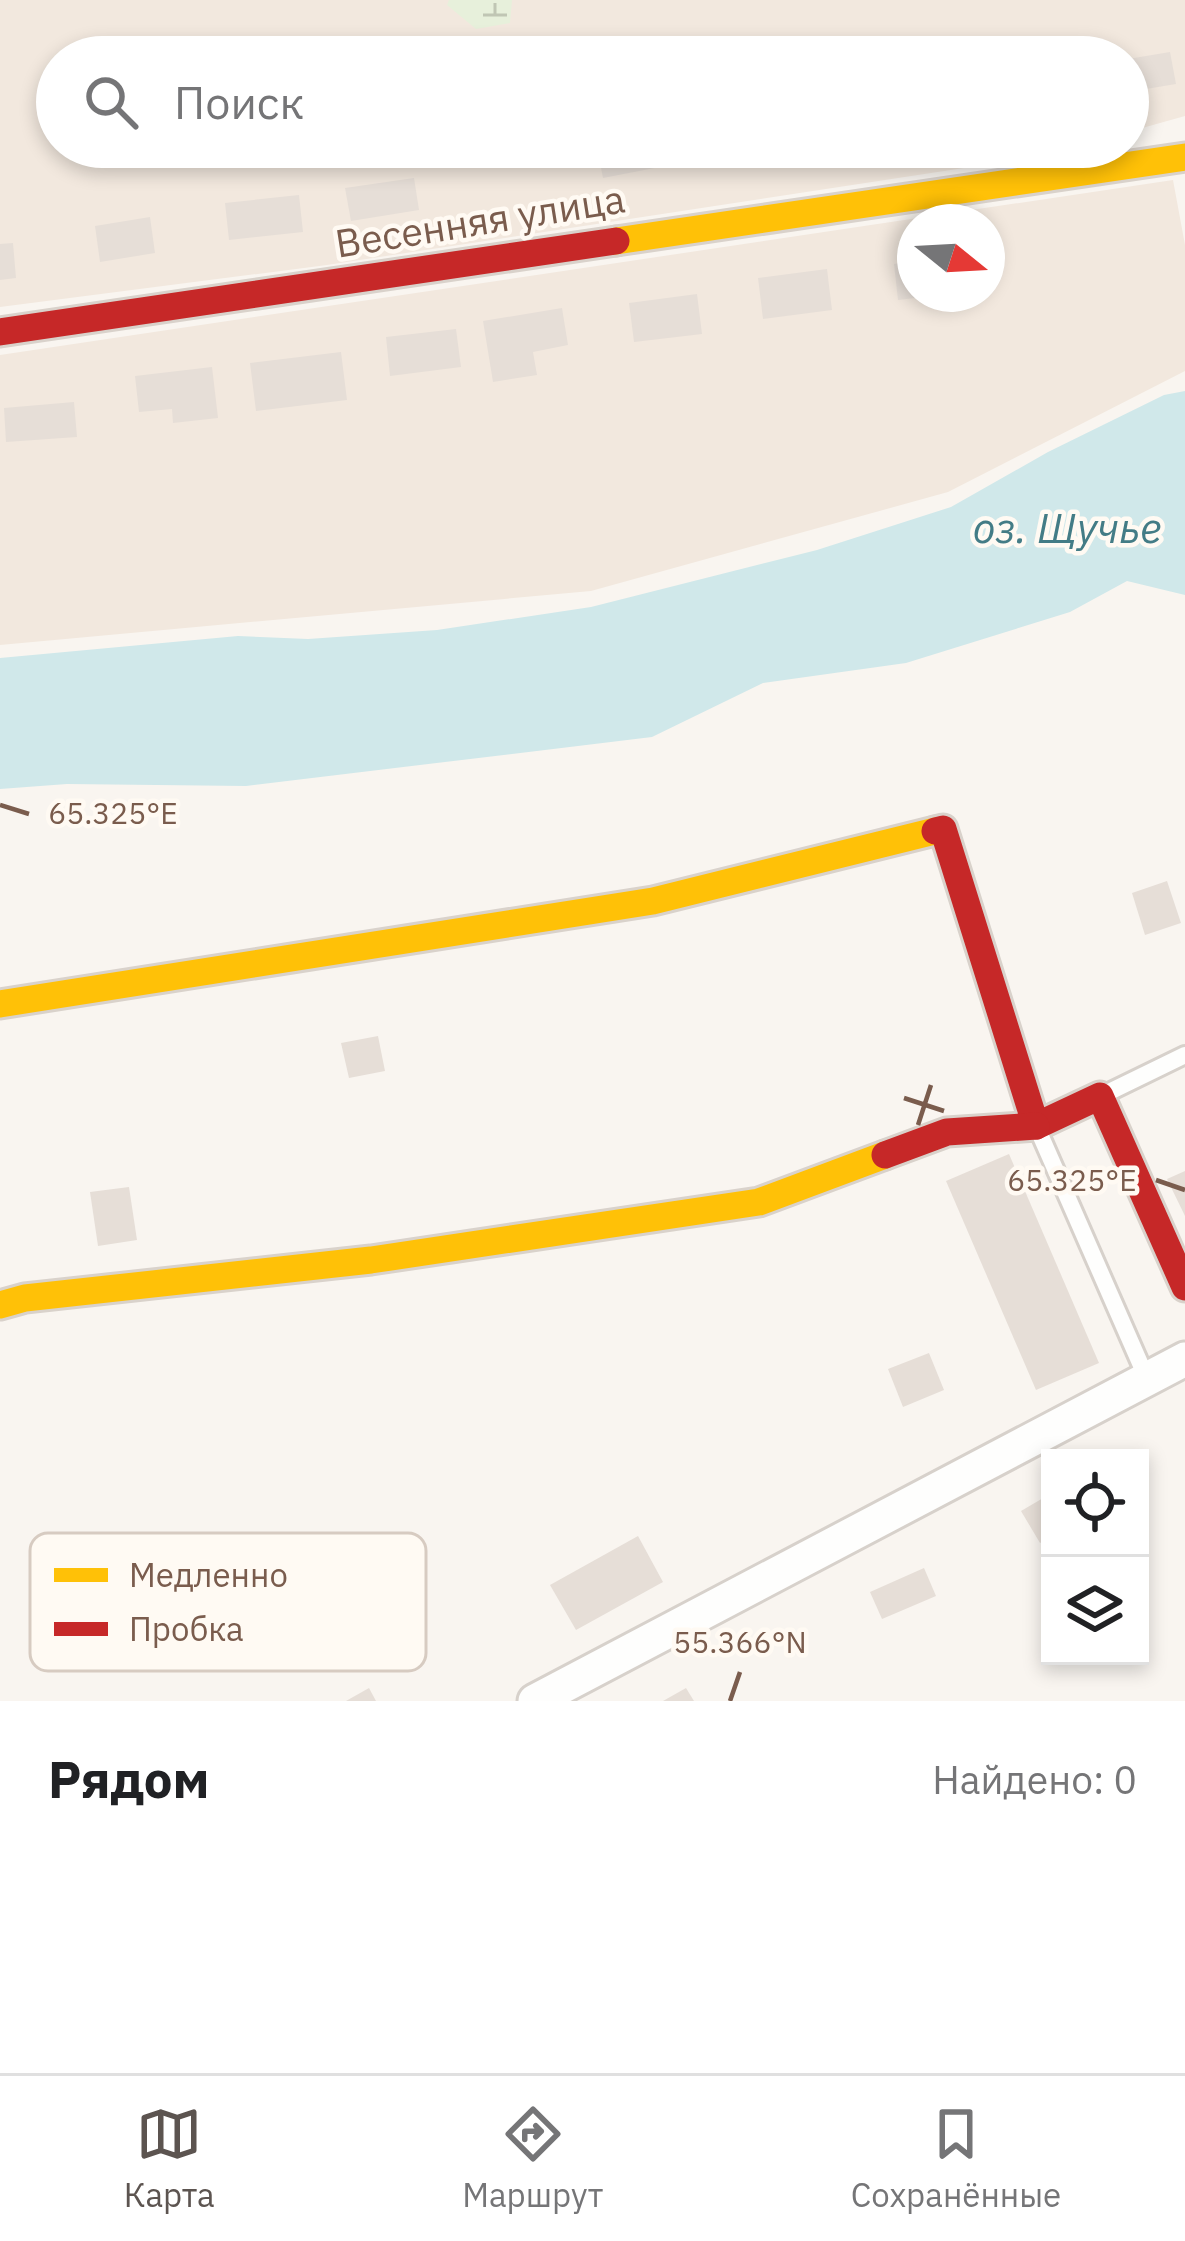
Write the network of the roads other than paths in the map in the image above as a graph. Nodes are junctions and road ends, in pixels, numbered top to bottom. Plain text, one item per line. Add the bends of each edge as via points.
1 (1185, 157) edge
2 (1149, 162) edge
3 (1111, 168) edge
4 (0, 332) edge
5 (0, 1004) edge
6 (1185, 1055) edge
7 (1100, 1096) junction
8 (1036, 1126) junction
9 (1184, 1282) edge
10 (0, 1305) edge
11 (1185, 1359) edge
12 (1147, 1379) junction
13 (535, 1701) edge

1 - 2 street, Весенняя улица
3 - 4 street, Весенняя улица
5 - 8 street via 652,901 944,829
6 - 7 lane
7 - 8 street
7 - 9 street
8 - 10 street via 947,1132 759,1202
8 - 12 lane
11 - 12 street
12 - 13 street

